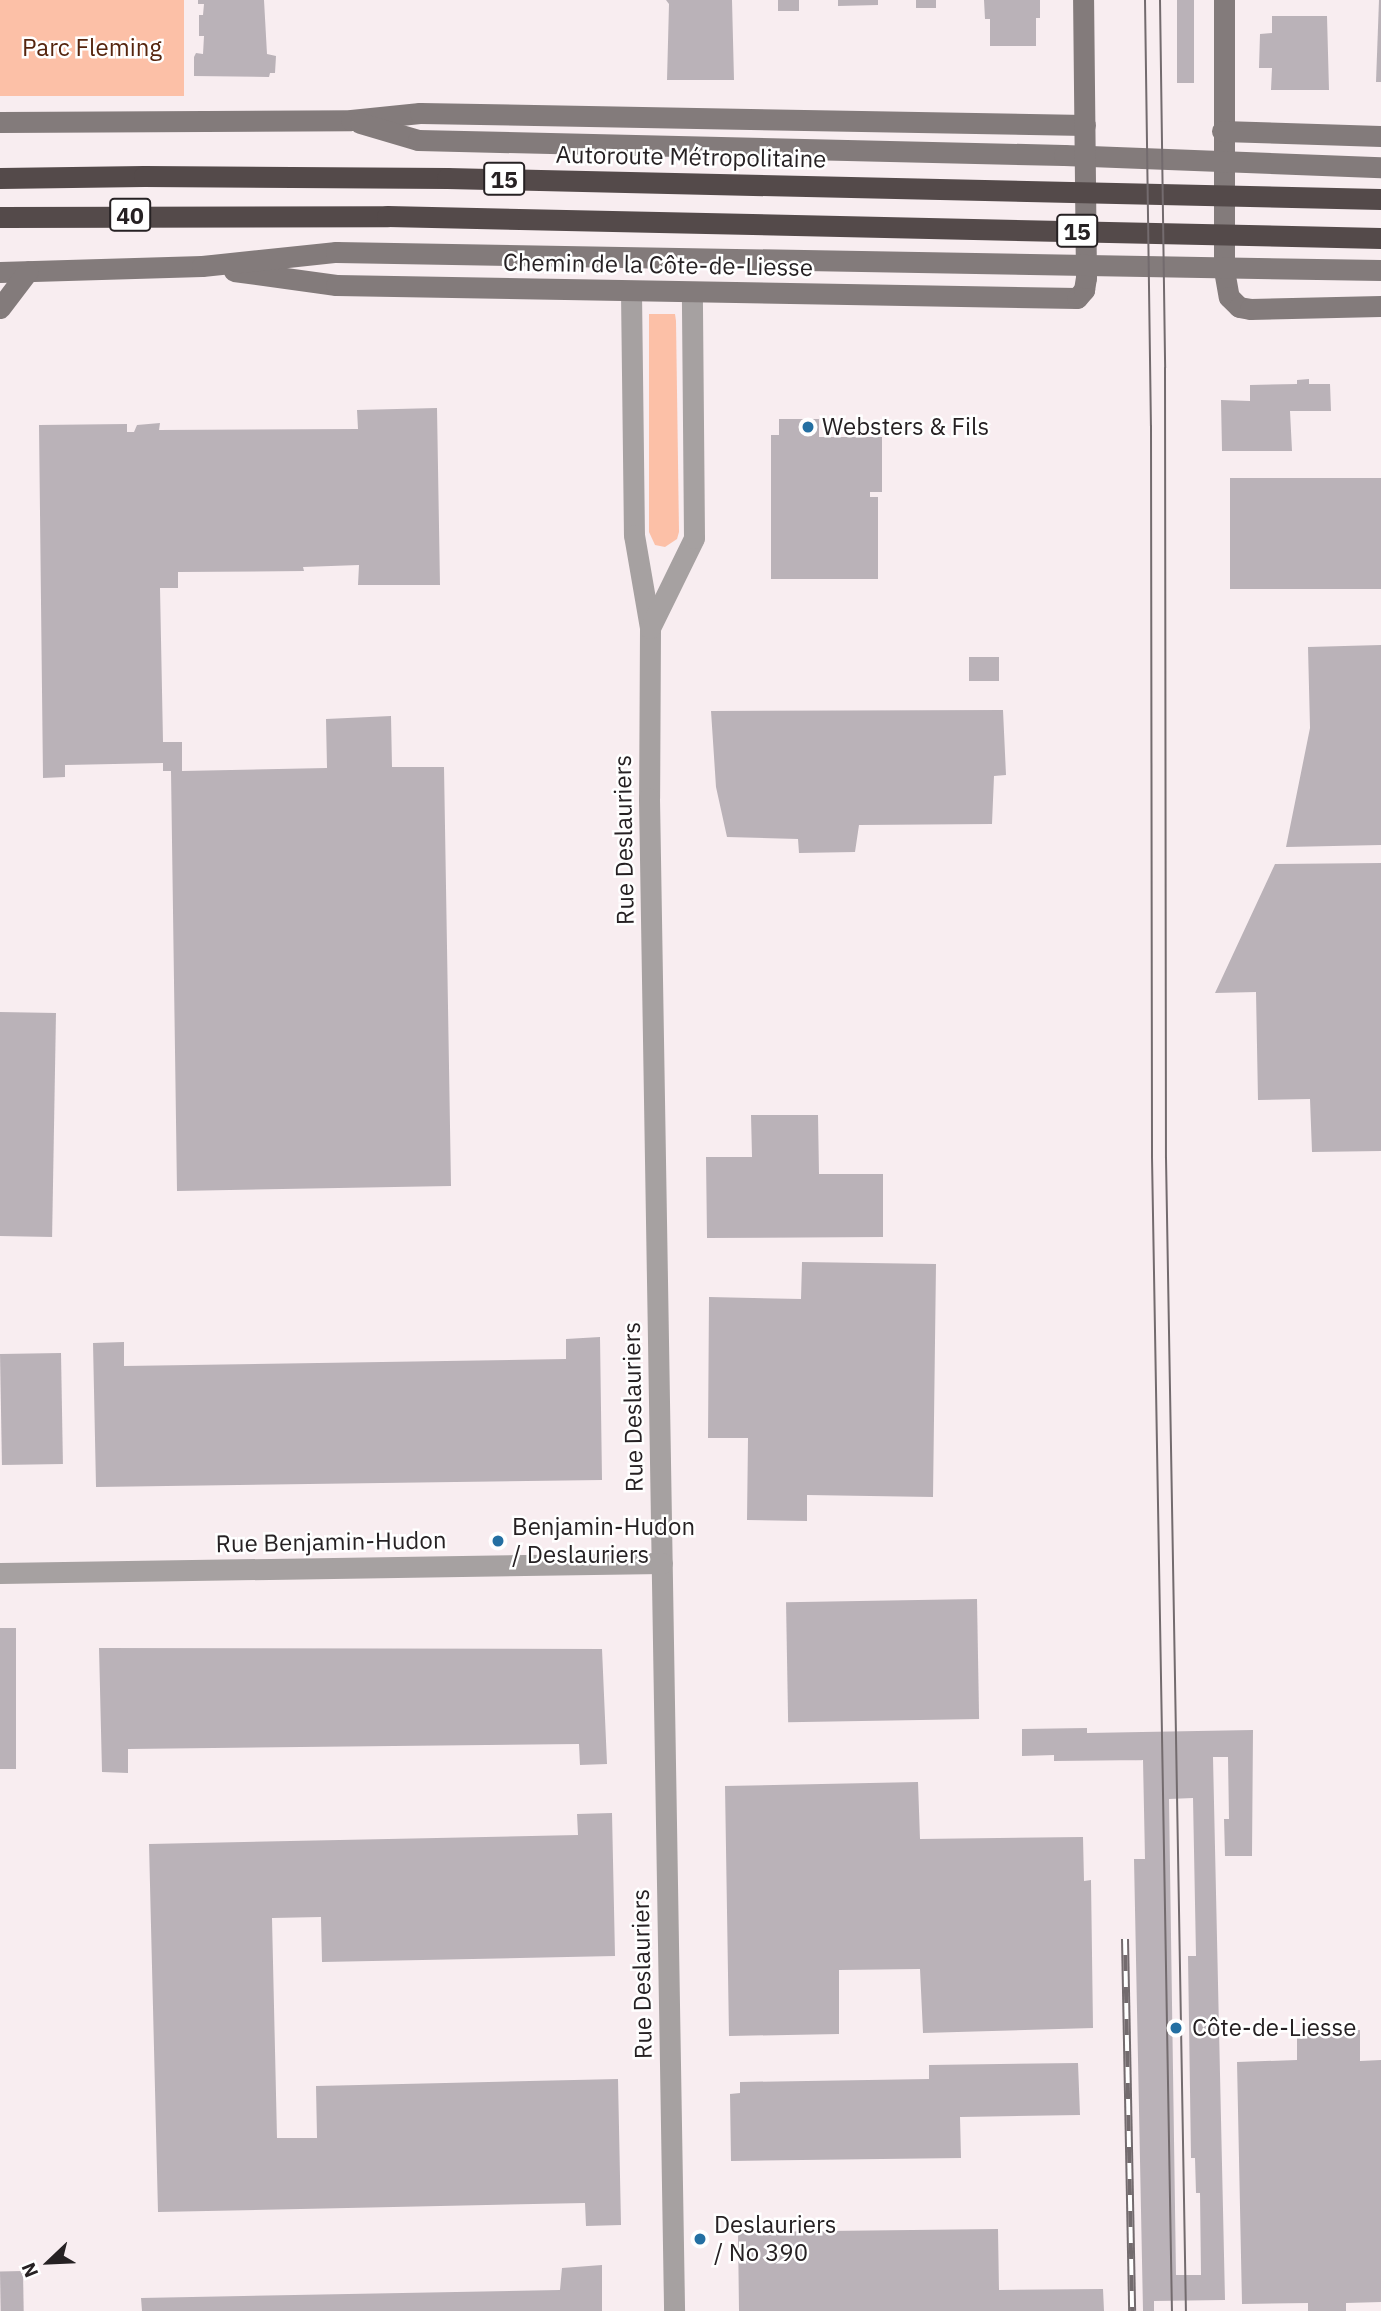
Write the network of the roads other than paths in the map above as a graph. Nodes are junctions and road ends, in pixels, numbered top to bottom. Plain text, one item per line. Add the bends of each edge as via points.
1 (1083, 0) edge
2 (1224, 0) edge
3 (351, 120) junction
4 (0, 121) edge
5 (1085, 125) junction
6 (1222, 131) junction
7 (1381, 136) edge
8 (1381, 167) edge
9 (0, 178) edge
10 (1381, 199) edge
11 (261, 215) joint
12 (0, 216) edge
13 (1381, 238) edge
14 (202, 266) junction
15 (1381, 270) edge
16 (28, 271) junction
17 (0, 272) edge
18 (631, 292) junction
19 (692, 293) junction
20 (1381, 306) edge
21 (0, 307) edge
22 (650, 628) junction
23 (662, 1563) junction
24 (0, 1573) edge
25 (674, 2311) edge

1 - 5 main road
2 - 6 main road
3 - 4 main road
3 - 5 main road via 420,113
3 - 8 main road via 418,140
5 - 19 main road, Chemin de la Côte-de-Liesse via 1086,278 1077,298
6 - 7 main road
6 - 20 main road via 1225,279 1234,303 1250,309
9 - 10 highway, Autoroute Métropolitaine / 15 via 447,177
11 - 12 highway, 40
11 - 13 highway, 15
14 - 15 main road, Chemin de la Côte-de-Liesse via 336,252
14 - 16 main road, Chemin de la Côte-de-Liesse
14 - 18 main road, Chemin de la Côte-de-Liesse via 336,285
16 - 17 main road, Chemin de la Côte-de-Liesse
16 - 21 main road
18 - 19 main road, Chemin de la Côte-de-Liesse
18 - 22 street, Rue Deslauriers via 634,535
19 - 22 street, Rue Deslauriers via 694,538
22 - 23 street, Rue Deslauriers
23 - 24 street, Rue Benjamin-Hudon
23 - 25 street, Rue Deslauriers

